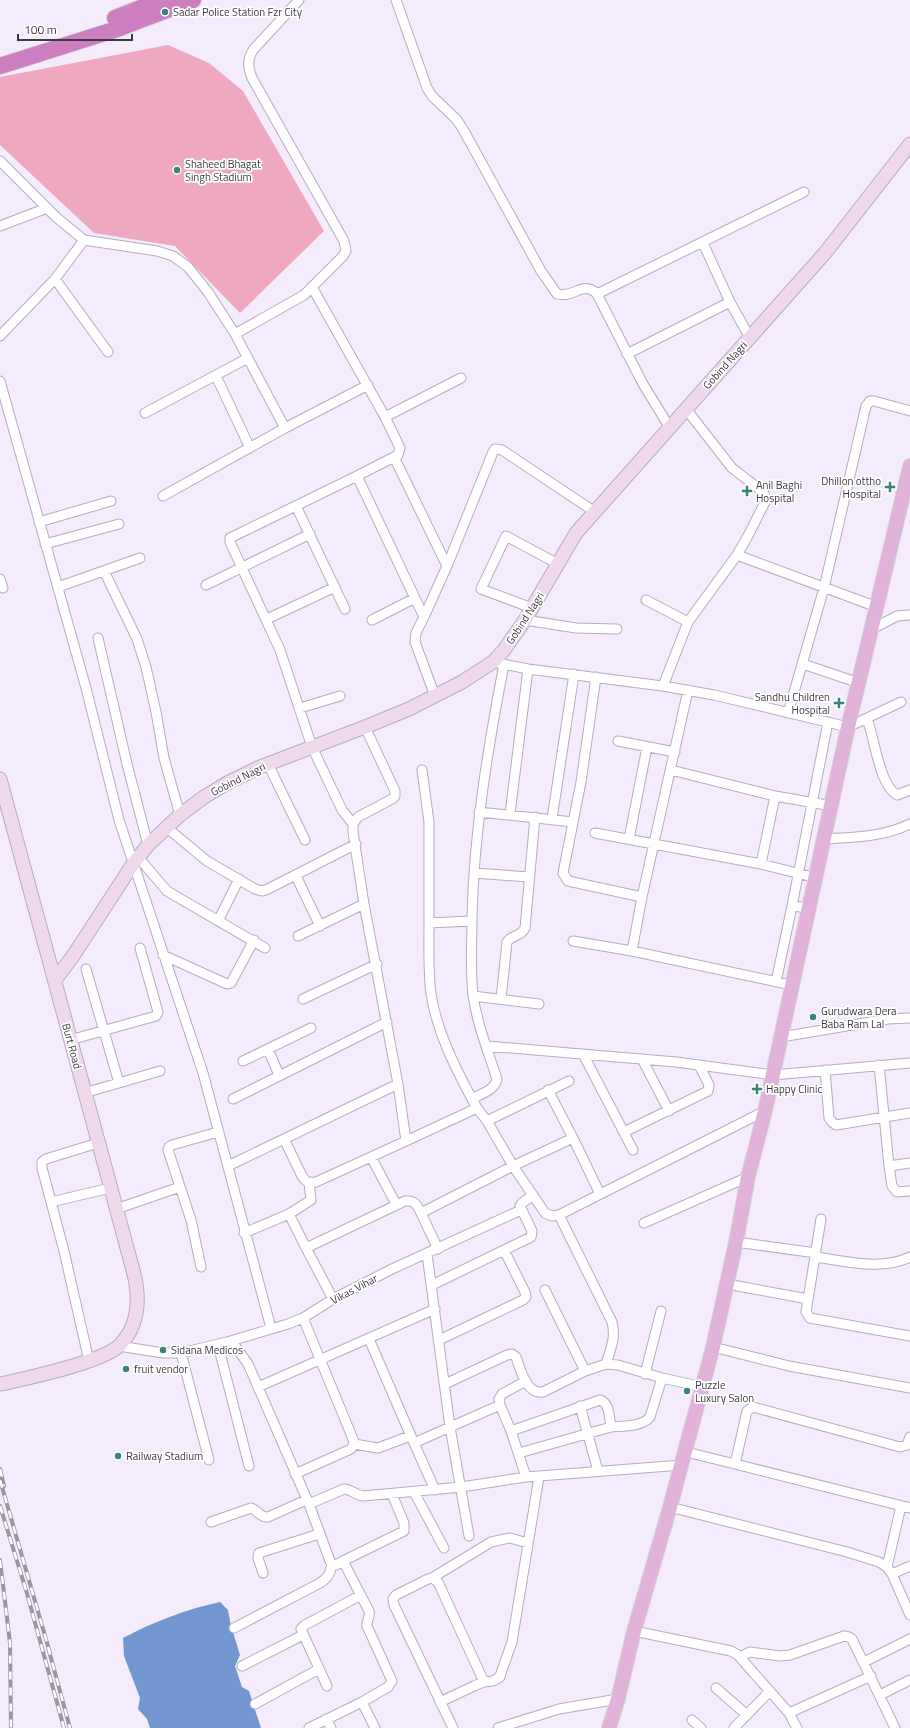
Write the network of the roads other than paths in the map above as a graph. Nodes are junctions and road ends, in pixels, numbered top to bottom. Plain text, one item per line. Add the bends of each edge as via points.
1 (161, 0) edge
2 (193, 0) edge
3 (299, 0) edge
4 (396, 0) edge
5 (0, 56) edge
6 (0, 66) edge
7 (910, 144) edge
8 (0, 161) edge
9 (804, 192) dead end
10 (47, 208) junction
11 (0, 226) edge
12 (84, 240) junction
13 (703, 243) junction
14 (55, 279) junction
15 (312, 288) junction
16 (597, 294) junction
17 (730, 302) junction
18 (235, 334) junction
19 (0, 336) edge
20 (750, 338) junction
21 (108, 352) dead end
22 (627, 354) junction
23 (248, 358) junction
24 (216, 376) junction
25 (460, 378) dead end
26 (0, 381) edge
27 (368, 386) junction
28 (686, 409) junction
29 (910, 411) edge
30 (145, 413) dead end
31 (385, 417) junction
32 (285, 428) junction
33 (670, 428) junction
34 (250, 448) junction
35 (394, 457) junction
36 (910, 466) edge
37 (358, 476) junction
38 (163, 496) dead end
39 (111, 501) dead end
40 (296, 506) junction
41 (595, 512) junction
42 (39, 522) junction
43 (119, 524) dead end
44 (310, 534) junction
45 (46, 544) junction
46 (737, 554) junction
47 (140, 558) dead end
48 (558, 564) junction
49 (447, 566) junction
50 (242, 567) junction
51 (104, 571) junction
52 (0, 579) edge
53 (206, 585) dead end
54 (58, 586) junction
55 (335, 587) junction
56 (3, 588) dead end
57 (824, 588) junction
58 (415, 598) junction
59 (646, 600) dead end
60 (877, 607) junction
61 (532, 608) junction
62 (345, 609) dead end
63 (910, 615) edge
64 (424, 617) junction
65 (267, 619) junction
66 (372, 620) dead end
67 (524, 620) junction
68 (688, 622) junction
69 (617, 629) dead end
70 (872, 629) junction
71 (98, 638) dead end
72 (498, 663) junction
73 (803, 664) junction
74 (528, 669) junction
75 (574, 674) junction
76 (596, 677) junction
77 (859, 682) junction
78 (663, 686) junction
79 (688, 690) junction
80 (340, 696) dead end
81 (435, 696) junction
82 (901, 702) dead end
83 (300, 708) junction
84 (788, 713) junction
85 (867, 719) junction
86 (828, 722) junction
87 (366, 727) junction
88 (848, 727) junction
89 (618, 741) dead end
90 (312, 747) junction
91 (647, 747) junction
92 (675, 752) junction
93 (268, 764) junction
94 (422, 770) dead end
95 (671, 770) junction
96 (0, 779) edge
97 (910, 790) edge
98 (775, 796) junction
99 (813, 802) junction
100 (832, 806) junction
101 (479, 812) junction
102 (510, 814) junction
103 (180, 815) junction
104 (535, 817) junction
105 (552, 819) junction
106 (573, 822) junction
107 (353, 824) junction
108 (166, 827) junction
109 (909, 827) edge
110 (595, 833) dead end
111 (629, 839) junction
112 (825, 839) junction
113 (305, 840) dead end
114 (356, 844) junction
115 (655, 844) junction
116 (148, 845) junction
117 (136, 861) junction
118 (761, 864) junction
119 (474, 872) junction
120 (799, 873) junction
121 (296, 876) junction
122 (530, 877) junction
123 (817, 878) junction
124 (238, 879) junction
125 (642, 897) junction
126 (364, 904) junction
127 (792, 906) junction
128 (809, 908) junction
129 (218, 921) junction
130 (472, 921) junction
131 (429, 923) junction
132 (320, 926) junction
133 (298, 936) dead end
134 (254, 940) junction
135 (573, 941) dead end
136 (140, 948) dead end
137 (265, 948) dead end
138 (632, 951) junction
139 (163, 955) junction
140 (377, 964) junction
141 (86, 969) dead end
142 (55, 980) junction
143 (776, 982) junction
144 (792, 985) junction
145 (473, 996) junction
146 (304, 999) dead end
147 (501, 999) junction
148 (539, 1004) dead end
149 (910, 1018) edge
150 (387, 1022) junction
151 (312, 1028) dead end
152 (103, 1031) junction
153 (781, 1037) junction
154 (70, 1040) junction
155 (486, 1046) junction
156 (268, 1049) junction
157 (583, 1054) junction
158 (642, 1059) junction
159 (243, 1061) dead end
160 (910, 1063) edge
161 (699, 1065) junction
162 (879, 1065) junction
163 (825, 1070) junction
164 (160, 1071) dead end
165 (773, 1075) junction
166 (279, 1076) junction
167 (569, 1081) dead end
168 (119, 1083) junction
169 (398, 1084) junction
170 (548, 1090) junction
171 (84, 1093) junction
172 (233, 1099) dead end
173 (472, 1099) junction
174 (477, 1108) junction
175 (669, 1110) junction
176 (765, 1111) junction
177 (910, 1114) edge
178 (885, 1117) junction
179 (487, 1121) junction
180 (218, 1132) junction
181 (624, 1132) junction
182 (573, 1138) junction
183 (284, 1139) junction
184 (406, 1141) junction
185 (98, 1144) junction
186 (633, 1150) dead end
187 (371, 1157) junction
188 (910, 1163) edge
189 (228, 1166) junction
190 (513, 1166) junction
191 (889, 1166) junction
192 (748, 1177) junction
193 (309, 1183) junction
194 (180, 1186) junction
195 (110, 1188) junction
196 (910, 1191) edge
197 (600, 1194) junction
198 (533, 1195) junction
199 (51, 1202) junction
200 (396, 1204) junction
201 (116, 1209) junction
202 (521, 1210) junction
203 (421, 1213) junction
204 (289, 1214) junction
205 (559, 1215) junction
206 (821, 1219) dead end
207 (644, 1223) dead end
208 (244, 1233) junction
209 (736, 1242) junction
210 (306, 1248) junction
211 (438, 1249) junction
212 (504, 1250) junction
213 (428, 1254) junction
214 (815, 1255) junction
215 (910, 1257) edge
216 (201, 1267) dead end
217 (727, 1284) junction
218 (432, 1285) junction
219 (545, 1290) dead end
220 (333, 1299) junction
221 (808, 1299) junction
222 (435, 1309) junction
223 (661, 1311) dead end
224 (303, 1318) junction
225 (271, 1328) junction
226 (910, 1336) edge
227 (369, 1339) junction
228 (439, 1340) junction
229 (222, 1344) junction
230 (119, 1346) junction
231 (713, 1347) junction
232 (182, 1353) junction
233 (320, 1359) junction
234 (89, 1361) junction
235 (606, 1364) junction
236 (585, 1371) junction
237 (645, 1374) junction
238 (662, 1378) junction
239 (526, 1381) junction
240 (1, 1384) dead end
241 (445, 1384) junction
242 (258, 1387) junction
243 (703, 1387) junction
244 (910, 1388) edge
245 (500, 1405) junction
246 (580, 1406) junction
247 (450, 1427) junction
248 (611, 1427) junction
249 (511, 1431) junction
250 (589, 1433) junction
251 (910, 1437) edge
252 (412, 1440) junction
253 (354, 1444) junction
254 (519, 1453) junction
255 (684, 1458) junction
256 (209, 1460) dead end
257 (735, 1464) junction
258 (249, 1466) dead end
259 (598, 1471) junction
260 (295, 1474) junction
261 (526, 1477) junction
262 (538, 1477) junction
263 (461, 1487) junction
264 (435, 1490) junction
265 (414, 1492) junction
266 (392, 1494) junction
267 (308, 1502) junction
268 (670, 1507) junction
269 (906, 1507) edge
270 (211, 1522) dead end
271 (319, 1534) junction
272 (469, 1536) dead end
273 (528, 1543) junction
274 (444, 1548) dead end
275 (343, 1561) junction
276 (332, 1564) junction
277 (910, 1566) edge
278 (889, 1571) junction
279 (263, 1573) dead end
280 (432, 1578) junction
281 (361, 1595) junction
282 (910, 1615) edge
283 (234, 1628) dead end
284 (634, 1631) junction
285 (302, 1635) junction
286 (910, 1639) edge
287 (740, 1657) junction
288 (864, 1662) junction
289 (242, 1666) dead end
290 (319, 1669) junction
291 (871, 1676) junction
292 (910, 1680) edge
293 (484, 1682) junction
294 (328, 1686) dead end
295 (716, 1688) dead end
296 (770, 1691) junction
297 (880, 1695) junction
298 (618, 1699) junction
299 (362, 1702) junction
300 (440, 1702) junction
301 (255, 1704) dead end
302 (789, 1713) junction
303 (747, 1715) junction
304 (326, 1719) junction
305 (692, 1720) dead end
306 (309, 1728) edge
307 (331, 1728) edge
308 (375, 1728) edge
309 (453, 1728) edge
310 (499, 1728) edge
311 (609, 1728) edge
312 (701, 1728) edge
313 (734, 1728) edge
314 (797, 1728) edge
315 (895, 1728) edge

1 - 5 highway via 102,23
2 - 6 highway via 117,29
3 - 15 street via 253,50 248,67 346,246 343,256
4 - 16 street via 427,88 457,120 553,289 557,294 564,295 586,288
7 - 20 street, Gobind Nagri via 825,253
8 - 10 street
9 - 13 street
10 - 11 street
10 - 12 street
12 - 14 street
12 - 18 street via 157,251 173,256 188,267 208,292
13 - 16 street
13 - 17 street
14 - 19 street
14 - 21 street
15 - 18 street via 290,304
15 - 27 street
16 - 22 street
17 - 20 street
17 - 22 street
18 - 23 street
20 - 28 street, Gobind Nagri
22 - 33 street
23 - 24 street
23 - 32 street
24 - 30 street
24 - 34 street
25 - 31 street
26 - 42 street
27 - 31 street
27 - 32 street
28 - 33 street, Gobind Nagri
28 - 46 street via 732,468 765,496 765,502 756,521
29 - 57 street via 874,401 868,403
31 - 35 street via 400,448 398,455
32 - 34 street
33 - 41 street, Gobind Nagri
34 - 38 street
35 - 37 street
35 - 49 street
36 - 60 main road
37 - 40 street
37 - 58 street
39 - 42 street
40 - 44 street
40 - 50 street via 230,538
41 - 48 street, Gobind Nagri via 576,533
41 - 49 street via 502,450 495,450
42 - 45 street
43 - 45 street
44 - 50 street
44 - 55 street
45 - 54 street
46 - 57 street
46 - 68 street
47 - 51 street
48 - 61 street, Gobind Nagri
48 - 61 street via 506,536 481,589
49 - 64 street
50 - 53 street
50 - 65 street
51 - 54 street
51 - 103 street via 137,639 146,667 164,758
52 - 56 street
54 - 117 street via 114,800
55 - 62 street
55 - 65 street
57 - 60 street
57 - 73 street
58 - 64 street
58 - 66 street
59 - 68 street
60 - 70 main road
61 - 67 street, Gobind Nagri
63 - 70 street via 897,616
64 - 81 street via 416,633 415,642
65 - 83 street
67 - 69 street via 576,628
67 - 72 street, Gobind Nagri
68 - 78 street
70 - 77 main road
71 - 116 street via 136,804
72 - 74 street
72 - 81 street, Gobind Nagri
72 - 101 street
73 - 77 street
73 - 84 street
74 - 75 street
74 - 102 street
75 - 76 street
75 - 105 street
76 - 78 street
76 - 106 street
77 - 88 main road
78 - 79 street
79 - 84 street
79 - 92 street
80 - 83 street
81 - 87 street, Gobind Nagri
82 - 85 street
83 - 90 street
84 - 86 street
85 - 88 street
85 - 97 street via 878,762 891,792 897,795
86 - 88 street
86 - 99 street
87 - 90 street, Gobind Nagri
87 - 107 street via 395,790 395,796 358,817
88 - 100 main road
89 - 91 street
90 - 93 street, Gobind Nagri
90 - 107 street via 342,810
91 - 92 street
91 - 111 street
92 - 95 street
93 - 103 street, Gobind Nagri via 229,782
93 - 113 street
94 - 131 street via 429,822
95 - 98 street
95 - 115 street
96 - 142 street, Burt Road
98 - 99 street
98 - 118 street
99 - 100 street
99 - 120 street
100 - 112 main road
101 - 102 street
101 - 119 street
102 - 104 street
103 - 108 street, Gobind Nagri
104 - 105 street
104 - 122 street
105 - 106 street
106 - 125 street via 563,873 565,878 587,886
107 - 114 street
108 - 116 street, Gobind Nagri
108 - 124 street via 207,861
109 - 112 street via 871,836
110 - 111 street
111 - 115 street
112 - 123 main road
114 - 121 street
114 - 126 street
115 - 118 street
115 - 125 street
116 - 117 street, Gobind Nagri
117 - 129 street via 166,891
117 - 139 street
117 - 142 street, Gobind Nagri via 74,956
118 - 120 street
119 - 122 street
119 - 130 street
120 - 123 street
120 - 127 street
121 - 124 street via 262,891
121 - 132 street
122 - 147 street via 525,928 507,942
123 - 128 main road
124 - 129 street
125 - 138 street
126 - 132 street
126 - 140 street
127 - 128 street
127 - 143 street
128 - 144 main road
129 - 134 street
130 - 131 street
130 - 145 street
131 - 173 street via 431,994 437,1022 447,1050
132 - 133 street
134 - 137 street
134 - 139 street via 233,981 227,984
135 - 138 street
136 - 152 street via 158,1012 156,1016
138 - 143 street
139 - 180 street via 203,1074
140 - 146 street
140 - 150 street
141 - 152 street
142 - 154 street, Burt Road
143 - 144 street
144 - 153 main road
145 - 147 street
145 - 155 street
147 - 148 street
149 - 153 street
150 - 166 street
150 - 169 street
151 - 156 street
152 - 154 street
152 - 168 street
153 - 165 main road
154 - 171 street, Burt Road
155 - 157 street
155 - 173 street via 497,1080 496,1085
156 - 159 street
156 - 166 street
157 - 158 street
157 - 181 street
158 - 161 street
158 - 175 street
160 - 162 street
161 - 165 street
161 - 175 street via 709,1085 708,1091
162 - 163 street
162 - 178 street
163 - 165 street
163 - 178 street via 829,1118 832,1122 836,1125
164 - 168 street
165 - 176 main road
166 - 172 street
167 - 170 street
168 - 171 street
169 - 183 street
169 - 184 street
170 - 179 street
170 - 182 street
171 - 185 street, Burt Road
173 - 174 street
174 - 179 street
174 - 184 street
175 - 181 street
176 - 192 main road
176 - 197 street
177 - 178 street
178 - 191 street
179 - 190 street
180 - 189 street
180 - 194 street via 169,1147
181 - 186 street
182 - 190 street
182 - 197 street
183 - 189 street
183 - 193 street via 302,1176
184 - 187 street
185 - 195 street, Burt Road
185 - 199 street via 42,1162
187 - 193 street
187 - 200 street
188 - 191 street
189 - 208 street
190 - 198 street
190 - 203 street
191 - 196 street via 894,1190
192 - 207 street
192 - 209 main road
193 - 204 street via 311,1200
194 - 201 street
194 - 216 street via 191,1220
195 - 199 street
195 - 201 street, Burt Road
197 - 205 street
198 - 202 street via 522,1203
198 - 205 street via 545,1213
199 - 234 street
200 - 203 street via 411,1200 416,1203
200 - 210 street
201 - 230 street, Burt Road via 138,1288 136,1314 128,1334
202 - 211 street, Vikas Vihar
202 - 212 street via 531,1237
203 - 211 street
204 - 208 street
204 - 210 street
205 - 235 street via 612,1322 614,1340
206 - 214 street
208 - 225 street
209 - 214 street
209 - 217 main road
210 - 220 street
211 - 213 street, Vikas Vihar
212 - 218 street
212 - 228 street via 526,1297
213 - 218 street
213 - 220 street, Vikas Vihar
214 - 215 street via 876,1265 892,1264
214 - 221 street
217 - 221 street
217 - 231 main road
218 - 222 street
219 - 236 street
220 - 224 street, Vikas Vihar
221 - 226 street via 806,1312 810,1318
222 - 227 street
222 - 228 street
223 - 237 street
224 - 225 street, Vikas Vihar
224 - 233 street
225 - 229 street, Vikas Vihar
227 - 233 street
227 - 252 street
228 - 241 street
229 - 232 street, Vikas Vihar
229 - 242 street via 236,1347 242,1354
229 - 258 street
230 - 232 street, Vikas Vihar via 163,1353
230 - 234 street
231 - 243 main road
231 - 244 street via 789,1366
232 - 256 street
233 - 242 street
233 - 253 street
234 - 240 street
235 - 236 street
235 - 237 street via 618,1365
236 - 239 street via 543,1392 536,1393 530,1390
237 - 238 street
238 - 243 street
238 - 248 street via 647,1422
239 - 241 street via 512,1354
239 - 245 street via 502,1394 499,1399
241 - 247 street
242 - 260 street
243 - 255 main road
245 - 247 street
245 - 249 street
246 - 248 street via 604,1401 608,1406
246 - 249 street
246 - 250 street
247 - 252 street
247 - 263 street
248 - 250 street
249 - 254 street
250 - 254 street
250 - 259 street
251 - 257 street via 907,1445 900,1447 753,1407 746,1411
252 - 253 street via 378,1448
252 - 264 street
253 - 260 street via 351,1449
254 - 261 street
255 - 257 street
255 - 259 street
255 - 268 main road
257 - 269 street
259 - 262 street
260 - 267 street
261 - 262 street
261 - 263 street
262 - 273 street
263 - 264 street
263 - 272 street
264 - 265 street
265 - 266 street
265 - 274 street
266 - 267 street via 356,1496 348,1489 344,1489
266 - 275 street via 404,1523 404,1531
267 - 270 street via 268,1517 251,1508
267 - 271 street
268 - 278 street via 847,1552 878,1562
268 - 284 main road
269 - 278 street
271 - 276 street
271 - 279 street via 259,1553
273 - 280 street via 510,1538 491,1542
273 - 293 street via 512,1642 500,1676 493,1681
275 - 276 street via 336,1565
275 - 281 street
276 - 283 street via 331,1572 324,1581
277 - 278 street
278 - 282 street
280 - 293 street via 438,1582
280 - 300 street via 396,1595 393,1599
281 - 285 street via 305,1624 301,1629
281 - 299 street via 370,1614 367,1626 392,1681 388,1687
284 - 287 street via 731,1651
284 - 298 main road
285 - 289 street
285 - 290 street
286 - 288 street
287 - 288 street via 750,1652 790,1655 847,1636 852,1639
287 - 296 street
288 - 291 street
290 - 294 street
290 - 301 street
291 - 297 street
291 - 302 street
292 - 297 street
293 - 300 street
295 - 303 street
296 - 302 street
296 - 303 street
297 - 315 street
298 - 310 street via 559,1709
298 - 311 main road
299 - 304 street
299 - 308 street
300 - 309 street
302 - 314 street
303 - 313 street
304 - 306 street
304 - 307 street
305 - 312 street

